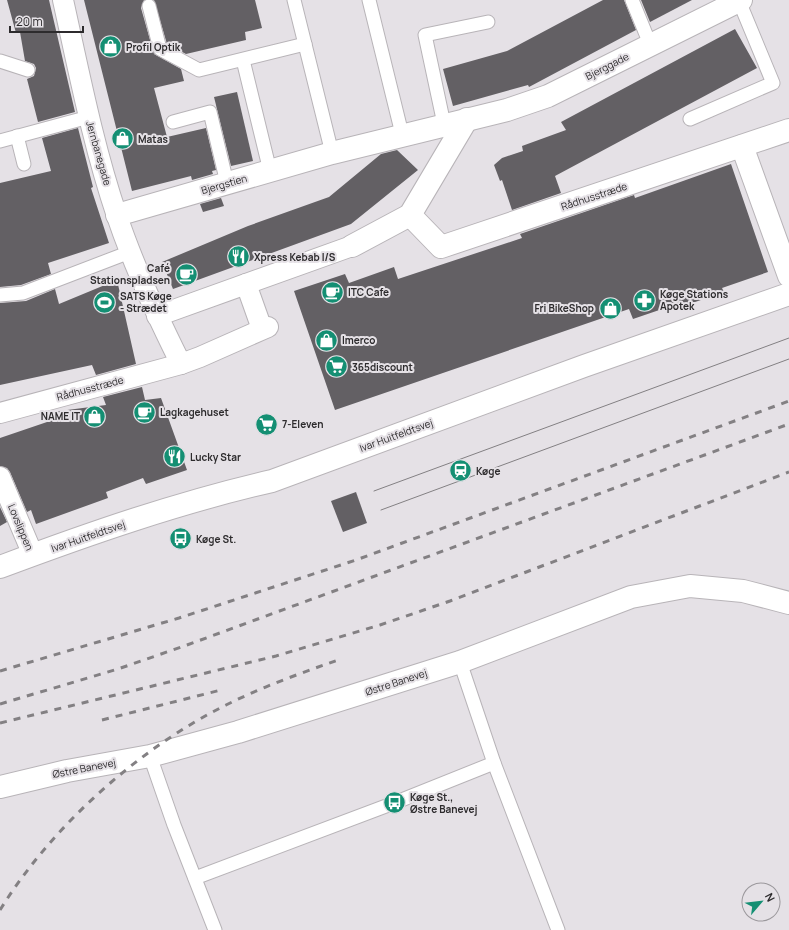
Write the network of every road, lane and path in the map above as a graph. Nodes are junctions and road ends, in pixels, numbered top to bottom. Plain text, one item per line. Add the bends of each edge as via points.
1 (63, 0) edge
2 (294, 0) edge
3 (369, 0) edge
4 (632, 0) edge
5 (740, 1) edge
6 (149, 6) dead end
7 (488, 22) dead end
8 (305, 44) junction
9 (650, 44) junction
10 (243, 60) junction
11 (0, 61) edge
12 (28, 70) dead end
13 (89, 117) junction
14 (467, 119) junction
15 (690, 119) dead end
16 (173, 122) dead end
17 (444, 124) junction
18 (789, 130) edge
19 (402, 134) junction
20 (17, 136) junction
21 (0, 140) edge
22 (742, 146) junction
23 (332, 153) junction
24 (24, 164) dead end
25 (270, 171) junction
26 (227, 183) junction
27 (117, 215) junction
28 (410, 215) junction
29 (352, 246) joint
30 (130, 252) junction
31 (789, 276) edge
32 (246, 284) junction
33 (789, 294) edge
34 (0, 295) edge
35 (154, 309) junction
36 (181, 364) junction
37 (0, 413) edge
38 (0, 477) edge
39 (33, 555) junction
40 (0, 568) edge
41 (789, 603) edge
42 (460, 662) junction
43 (150, 756) junction
44 (494, 763) junction
45 (0, 787) edge
46 (195, 878) junction
47 (215, 930) edge
48 (558, 930) edge

1 - 13 street, Jernbanegade via 72,60
2 - 8 lane
3 - 19 lane
4 - 9 lane
5 - 9 street, Bjerggade
5 - 15 lane via 773,83
6 - 10 lane via 160,49 199,70
7 - 17 lane via 425,35
8 - 10 lane
8 - 23 lane
9 - 14 street, Bjerggade via 548,96
10 - 25 lane
11 - 12 lane
13 - 20 lane
13 - 27 street, Jernbanegade
14 - 17 street, Bjerggade
14 - 28 street
16 - 26 lane via 210,112
17 - 19 street, Bjerggade
18 - 22 street, Rådhusstræde
19 - 23 street, Bjerggade
20 - 21 lane
20 - 24 lane
22 - 28 street, Rådhusstræde via 441,247
22 - 31 street
23 - 25 street, Bjergstien
25 - 26 street, Bjergstien
26 - 27 street, Bjergstien
27 - 30 street, Jernbanegade
28 - 29 street
29 - 32 street
30 - 34 lane via 22,293
30 - 35 street, Jernbanegade
32 - 35 street
32 - 36 street, Rådhusstræde via 265,328
33 - 39 street, Ivar Huitfeldtsvej via 584,366 272,481 160,512
35 - 36 street, Jernbanegade
36 - 37 street, Rådhusstræde
38 - 39 street, Lovslippen
39 - 40 street, Ivar Huitfeldtsvej
41 - 42 street, Østre Banevej via 743,591 690,586 631,598
42 - 43 street, Østre Banevej via 238,732
42 - 44 lane
43 - 45 street, Østre Banevej via 67,771
43 - 46 lane
44 - 46 lane
44 - 48 lane
46 - 47 lane

